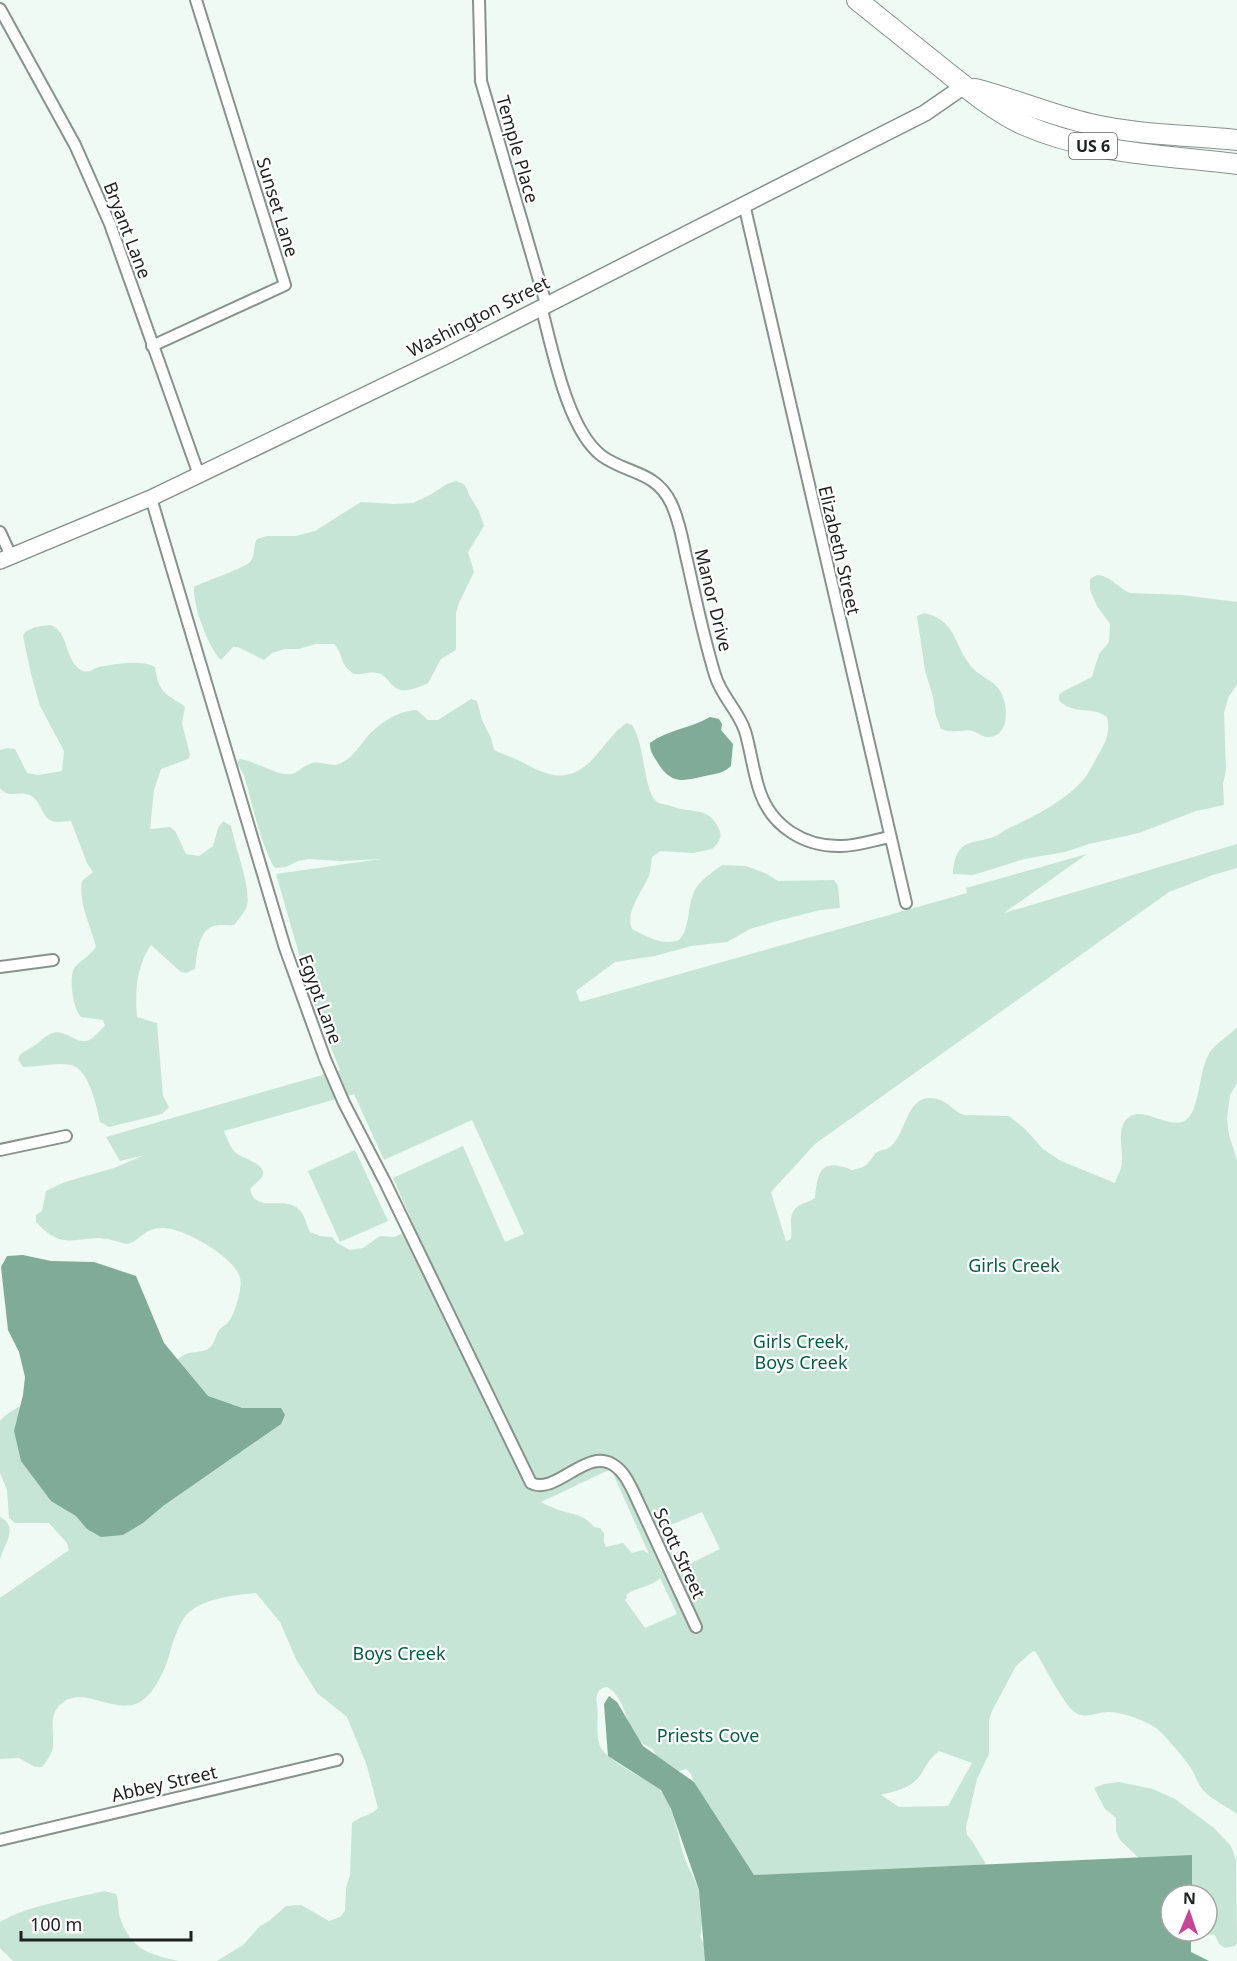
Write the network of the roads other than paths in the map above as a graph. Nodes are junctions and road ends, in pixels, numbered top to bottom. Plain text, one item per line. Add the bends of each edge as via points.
1 (196, 0) edge
2 (479, 0) edge
3 (857, 0) edge
4 (0, 9) edge
5 (964, 86) junction
6 (1237, 140) edge
7 (1237, 164) edge
8 (744, 204) junction
9 (544, 305) junction
10 (152, 346) junction
11 (199, 475) junction
12 (151, 498) junction
13 (0, 532) edge
14 (6, 559) edge
15 (890, 837) junction
16 (906, 903) dead end
17 (53, 960) dead end
18 (0, 967) edge
19 (66, 1136) dead end
20 (0, 1150) edge
21 (531, 1483) joint
22 (696, 1627) dead end
23 (337, 1760) dead end
24 (0, 1840) edge

1 - 10 street, Sunset Lane via 285,285
2 - 9 street, Temple Place via 479,61 484,92
3 - 5 highway, US 6
4 - 10 street, Bryant Lane via 75,145 110,224
5 - 6 highway, US 6 via 1092,124
5 - 7 highway, US 6 via 1010,118 1061,138 1121,152
5 - 8 main road, Washington Street via 925,113
8 - 9 main road, Washington Street
8 - 15 street, Elizabeth Street
9 - 11 main road, Washington Street
9 - 15 street, Manor Drive via 570,407 584,436 601,455 649,477 671,503 717,683 744,728 765,805 792,834 816,844 848,846
10 - 11 street, Bryant Lane
11 - 12 main road, Washington Street
12 - 14 main road, Washington Street
12 - 21 street, Egypt Lane via 285,948 325,1059
13 - 14 street
15 - 16 street, Elizabeth Street
17 - 18 street
19 - 20 street
21 - 22 street, Scott Street via 544,1486 590,1463 610,1463 620,1470
23 - 24 street, Abbey Street

